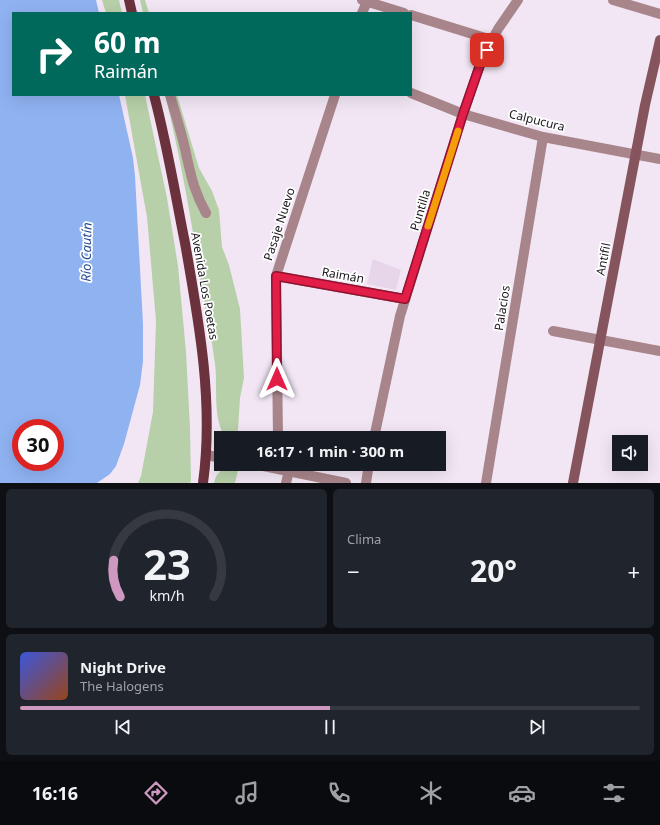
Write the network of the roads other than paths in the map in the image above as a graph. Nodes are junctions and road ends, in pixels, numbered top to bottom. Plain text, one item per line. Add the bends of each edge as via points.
1 (129, 0) edge
2 (518, 0) edge
3 (613, 0) edge
4 (364, 1) edge
5 (132, 12) edge
6 (362, 12) edge
7 (401, 12) edge
8 (660, 14) edge
9 (412, 15) edge
10 (492, 40) junction
11 (660, 40) edge
12 (412, 93) edge
13 (154, 96) edge
14 (170, 96) edge
15 (335, 96) edge
16 (463, 114) junction
17 (543, 137) junction
18 (636, 155) junction
19 (660, 159) edge
20 (206, 213) dead end
21 (276, 276) junction
22 (405, 299) junction
23 (553, 331) dead end
24 (601, 340) junction
25 (660, 351) edge
26 (278, 431) edge
27 (375, 431) edge
28 (207, 455) junction
29 (214, 456) edge
30 (289, 471) joint
31 (368, 471) edge
32 (203, 483) edge
33 (286, 483) edge
34 (346, 483) edge
35 (366, 483) edge
36 (486, 483) edge
37 (573, 483) edge

1 - 5 main road
2 - 10 street, Puntilla
3 - 8 street
4 - 6 street
4 - 7 street
9 - 10 street
10 - 16 street, Puntilla via 481,62
11 - 18 street, Antifil via 647,92
12 - 16 street, Calpucura
13 - 28 main road, Avenida Los Poetas via 166,141 202,348
14 - 20 street via 195,191
15 - 21 street, Pasaje Nuevo
16 - 17 street, Calpucura
16 - 22 street, Puntilla
17 - 18 street, Calpucura
17 - 36 street, Palacios
18 - 19 street, Calpucura
18 - 24 street, Antifil
21 - 22 street, Raimán
21 - 26 street, Pasaje Nuevo
22 - 27 street, Puntilla
23 - 24 street
24 - 25 street
24 - 37 street, Antifil
28 - 29 street
28 - 32 main road, Avenida Los Poetas
30 - 33 street
30 - 34 street
31 - 35 street

